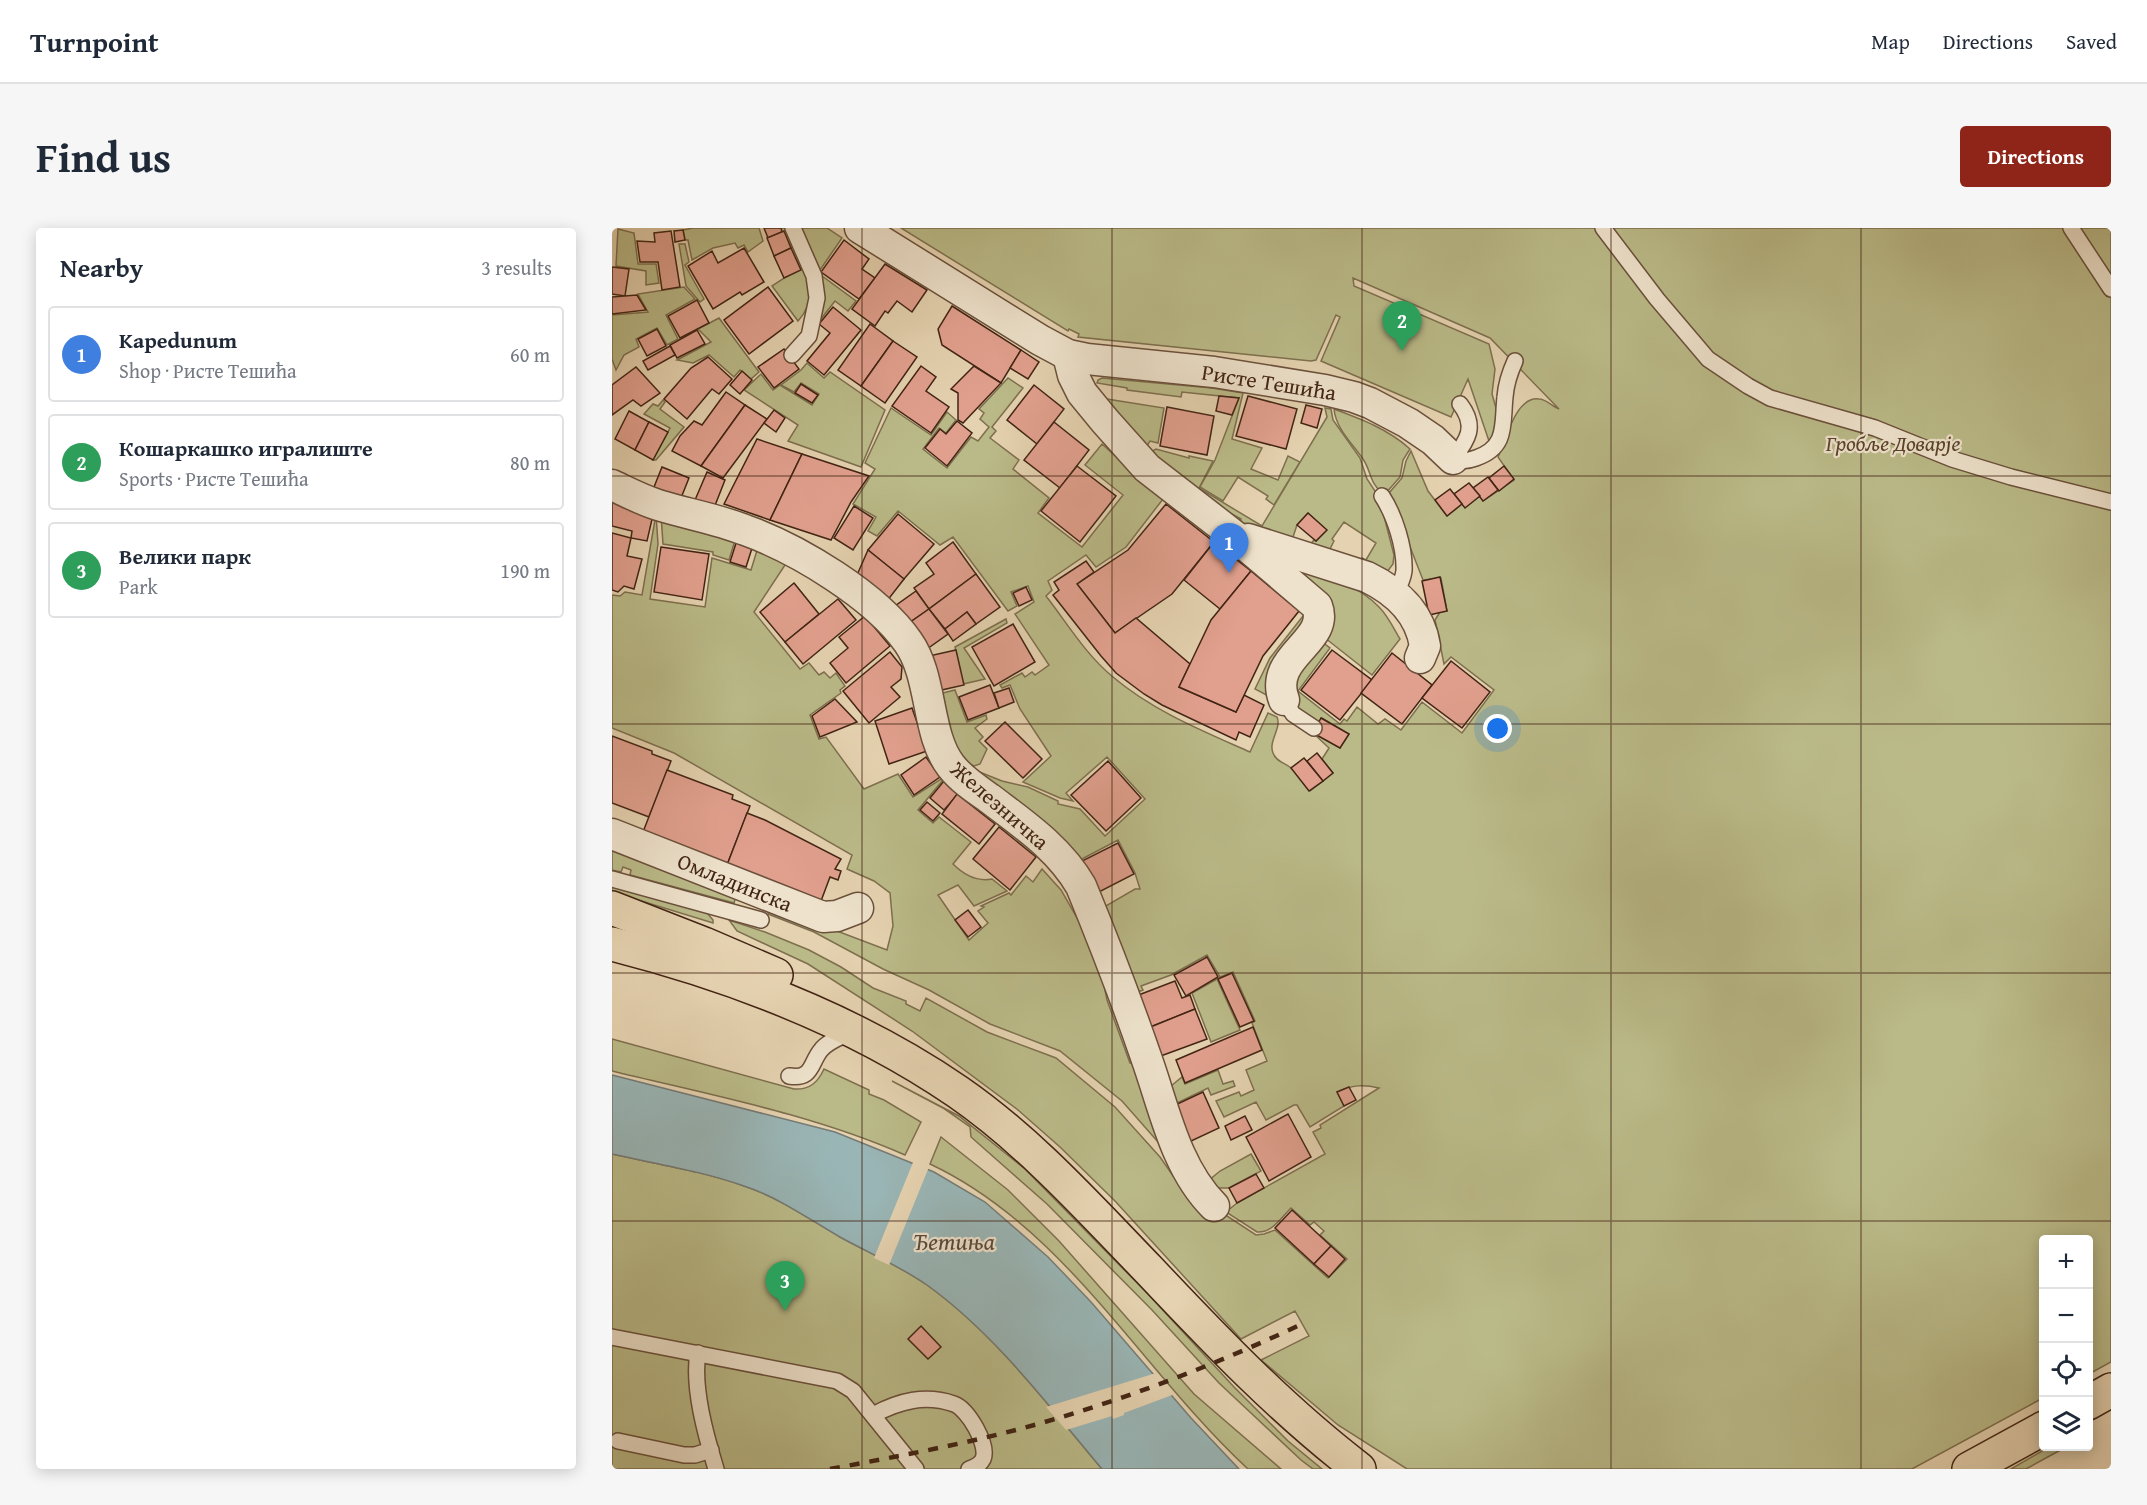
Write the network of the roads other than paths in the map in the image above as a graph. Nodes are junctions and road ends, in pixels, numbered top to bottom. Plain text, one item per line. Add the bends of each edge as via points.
1 (793, 228) edge
2 (860, 228) edge
3 (1603, 228) edge
4 (2072, 228) edge
5 (2111, 289) edge
6 (792, 355) dead end
7 (1068, 355) junction
8 (1515, 361) dead end
9 (1460, 404) dead end
10 (1453, 459) junction
11 (612, 485) edge
12 (1382, 496) dead end
13 (2111, 502) edge
14 (1236, 537) junction
15 (1395, 594) junction
16 (1420, 658) dead end
17 (1284, 700) joint
18 (1314, 728) dead end
19 (612, 834) edge
20 (612, 879) edge
21 (612, 908) edge
22 (858, 908) dead end
23 (761, 920) dead end
24 (612, 944) edge
25 (840, 1023) junction
26 (789, 1076) dead end
27 (1214, 1206) dead end
28 (612, 1336) edge
29 (699, 1353) junction
30 (2111, 1390) edge
31 (2093, 1400) edge
32 (873, 1415) junction
33 (2039, 1430) edge
34 (618, 1441) dead end
35 (711, 1450) junction
36 (716, 1469) edge
37 (916, 1469) edge
38 (969, 1469) edge
39 (1359, 1469) edge
40 (1969, 1469) edge

1 - 6 lane via 814,276 817,298 809,336
2 - 7 street, Ристе Тешића
3 - 13 lane via 1708,359 1770,398 1875,428 2011,477
4 - 5 lane
7 - 10 street, Ристе Тешића via 1214,372 1354,397 1408,423
7 - 14 street via 1082,393 1133,454
8 - 10 lane via 1507,381 1503,431 1498,443 1482,456
9 - 10 lane via 1470,434
11 - 27 street, Железничка via 656,504 744,529 785,547 860,593 909,642 920,666 942,752 950,765 1046,842 1065,861 1081,886 1179,1154
12 - 15 lane via 1394,522 1402,556 1404,573
14 - 15 street via 1367,578
14 - 17 street via 1313,601 1319,612 1316,630 1282,674
15 - 16 street via 1417,621 1425,646
17 - 18 lane via 1293,714
19 - 22 street, Омладинска via 734,875 823,917
20 - 23 lane
21 - 25 main road via 778,976
24 - 25 main road via 740,982
25 - 26 lane via 809,1071
25 - 39 main road via 959,1092 1028,1149 1255,1379 1314,1435
28 - 29 lane
29 - 32 lane via 837,1382 853,1391
29 - 35 lane via 697,1375
30 - 31 main road
32 - 37 lane
32 - 38 lane via 914,1400 958,1406 975,1425 984,1452 983,1460
33 - 40 main road
34 - 35 lane via 684,1455
35 - 36 lane

